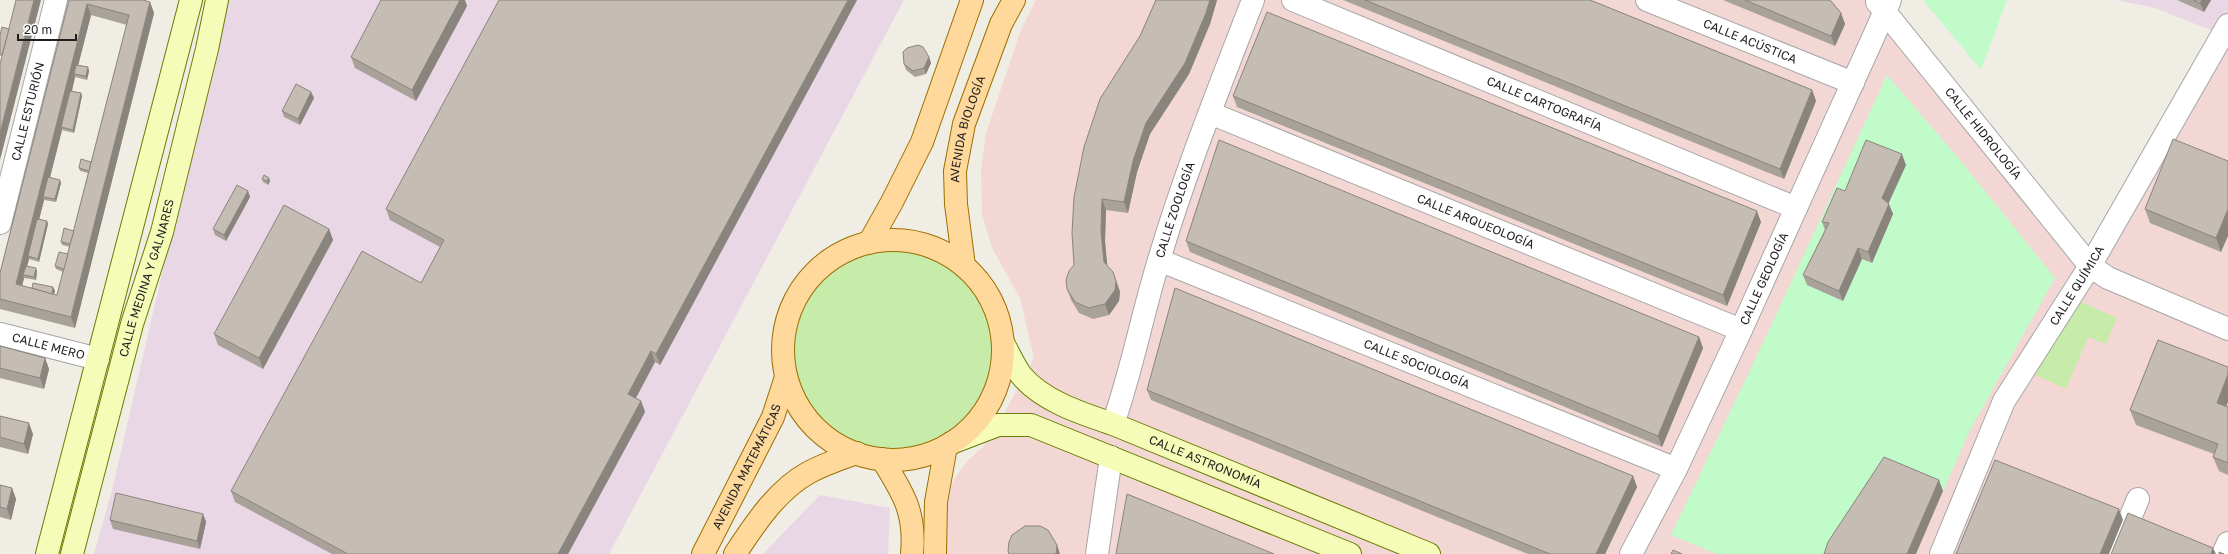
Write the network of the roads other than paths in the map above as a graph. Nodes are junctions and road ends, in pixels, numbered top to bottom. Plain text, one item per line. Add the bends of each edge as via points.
1 (56, 0) edge
2 (189, 0) edge
3 (217, 0) edge
4 (972, 0) edge
5 (1014, 0) edge
6 (1253, 0) edge
7 (1293, 0) edge
8 (1647, 0) edge
9 (1884, 4) edge
10 (2228, 25) edge
11 (1853, 83) junction
12 (1210, 113) junction
13 (1796, 208) junction
14 (0, 223) edge
15 (869, 243) junction
16 (1159, 260) junction
17 (964, 266) junction
18 (2090, 266) junction
19 (2228, 329) edge
20 (1741, 330) junction
21 (0, 334) edge
22 (1003, 343) junction
23 (98, 359) junction
24 (786, 377) junction
25 (1113, 424) junction
26 (948, 445) junction
27 (857, 453) junction
28 (1111, 457) junction
29 (882, 459) junction
30 (1676, 469) junction
31 (2138, 499) dead end
32 (2228, 543) edge
33 (47, 554) edge
34 (72, 554) edge
35 (703, 554) edge
36 (735, 554) edge
37 (912, 554) edge
38 (935, 554) edge
39 (1097, 554) edge
40 (1350, 554) edge
41 (1429, 554) edge
42 (1631, 554) edge
43 (1940, 554) edge
44 (2115, 554) edge
45 (2223, 554) edge

1 - 14 street, CALLE ESTURIÓN
2 - 23 main road, CALLE MEDINA Y GALNARES
3 - 34 main road, CALLE MEDINA Y GALNARES via 162,232 132,324
4 - 15 main road via 922,142
5 - 17 main road, AVENIDA BIOLOGÍA via 1001,24 964,124 955,171 956,204
6 - 12 street, CALLE ZOOLOGÍA
7 - 13 street, CALLE CARTOGRAFÍA
8 - 11 street, CALLE ACÚSTICA
9 - 11 street, CALLE GEOLOGÍA
9 - 18 street, CALLE HIDROLOGÍA
10 - 18 street, CALLE QUÍMICA
11 - 13 street, CALLE GEOLOGÍA
12 - 16 street, CALLE ZOOLOGÍA
12 - 20 street, CALLE ARQUEOLOGÍA
13 - 20 street, CALLE GEOLOGÍA
15 - 17 main road via 886,240 919,243 950,256
15 - 24 main road via 851,248 833,258 805,284 794,301 787,319 783,352
16 - 25 street, CALLE ZOOLOGÍA via 1125,390
16 - 30 street, CALLE SOCIOLOGÍA
17 - 22 main road via 975,276 992,300
18 - 19 street, CALLE HIDROLOGÍA via 2108,278
18 - 43 street, CALLE QUÍMICA via 2004,401
20 - 30 street, CALLE GEOLOGÍA
21 - 23 street, CALLE MERO
22 - 25 main road, CALLE ASTRONOMÍA via 1020,375 1032,386 1074,411
22 - 26 main road via 1001,369 991,400 966,432
23 - 33 main road, CALLE MEDINA Y GALNARES
24 - 27 main road via 794,398 805,416 820,432 837,444
24 - 35 main road, AVENIDA MATEMÁTICAS via 773,417
25 - 41 main road, CALLE ASTRONOMÍA
26 - 28 main road via 998,426 1031,424
26 - 29 main road via 915,457
26 - 38 main road via 936,502
27 - 29 main road
27 - 36 main road via 807,473 791,486 753,526
28 - 39 street
28 - 40 main road
29 - 37 main road via 906,500 912,518
30 - 42 street, CALLE GEOLOGÍA
31 - 44 street
32 - 45 street

